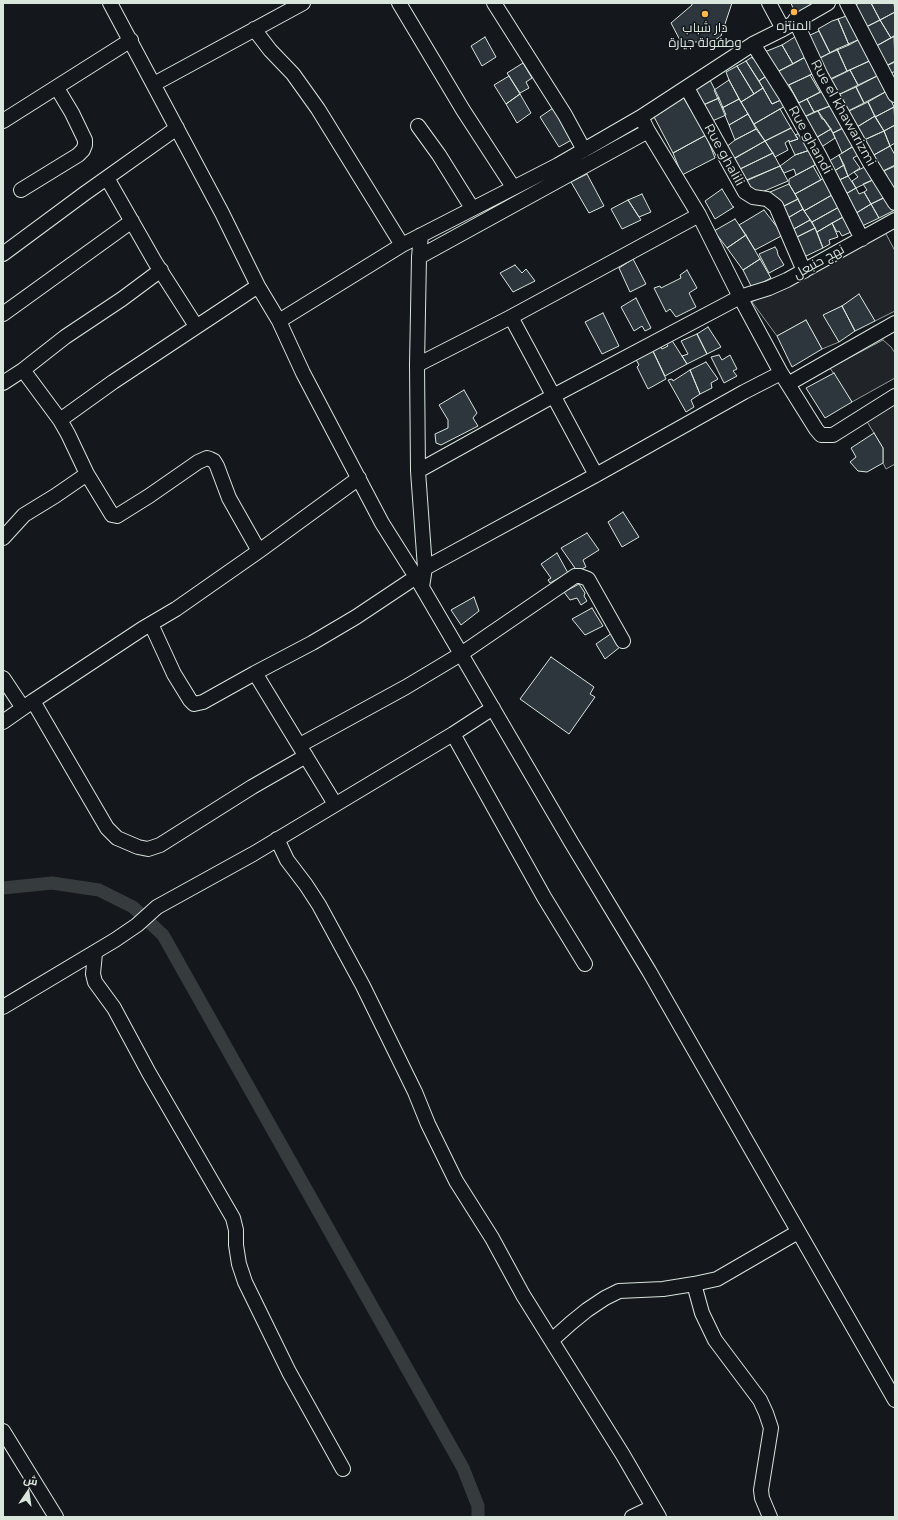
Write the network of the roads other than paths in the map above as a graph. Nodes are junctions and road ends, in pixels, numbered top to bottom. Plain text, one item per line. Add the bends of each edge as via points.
1 (110, 3) edge
2 (301, 3) edge
3 (399, 3) edge
4 (494, 3) edge
5 (769, 3) edge
6 (828, 3) edge
7 (847, 3) edge
8 (795, 20) junction
9 (782, 28) junction
10 (254, 29) junction
11 (131, 40) junction
12 (753, 44) junction
13 (154, 84) junction
14 (57, 88) junction
15 (687, 88) junction
16 (895, 95) edge
17 (641, 117) junction
18 (3, 122) edge
19 (418, 126) dead end
20 (177, 128) junction
21 (648, 131) junction
22 (584, 150) junction
23 (106, 178) junction
24 (513, 186) junction
25 (21, 190) dead end
26 (895, 204) edge
27 (472, 208) junction
28 (698, 215) junction
29 (132, 221) junction
30 (895, 221) edge
31 (421, 235) junction
32 (862, 239) junction
33 (402, 245) junction
34 (3, 254) edge
35 (418, 257) junction
36 (161, 270) junction
37 (804, 270) junction
38 (258, 286) junction
39 (740, 297) junction
40 (3, 314) edge
41 (511, 317) junction
42 (279, 321) junction
43 (895, 323) edge
44 (196, 326) junction
45 (417, 365) junction
46 (23, 370) junction
47 (785, 379) junction
48 (3, 383) edge
49 (554, 396) junction
50 (895, 396) edge
51 (60, 420) junction
52 (418, 471) junction
53 (87, 474) junction
54 (596, 475) junction
55 (359, 478) junction
56 (3, 538) edge
57 (258, 551) junction
58 (421, 577) junction
59 (151, 624) junction
60 (623, 642) dead end
61 (461, 654) junction
62 (255, 673) junction
63 (3, 678) edge
64 (28, 704) junction
65 (493, 708) junction
66 (3, 722) edge
67 (453, 734) junction
68 (303, 751) junction
69 (335, 804) junction
70 (277, 839) junction
71 (95, 953) junction
72 (584, 964) dead end
73 (3, 1006) edge
74 (798, 1232) junction
75 (694, 1284) junction
76 (552, 1340) junction
77 (895, 1400) edge
78 (4, 1436) edge
79 (343, 1469) dead end
80 (656, 1512) edge
81 (56, 1517) edge
82 (632, 1517) edge
83 (770, 1517) edge

1 - 11 street
2 - 10 street
3 - 24 street via 463,110
4 - 22 street via 565,115
5 - 9 street
6 - 8 street
7 - 16 street
8 - 9 street
8 - 26 street, Rue el khawarizmi via 821,76
9 - 12 street
10 - 13 street
10 - 33 street via 293,74 318,109
11 - 13 street
11 - 14 street
12 - 15 street
12 - 32 street, Rue ghandi via 786,96
13 - 20 street
14 - 18 street
14 - 25 street via 72,113 85,145 78,155
15 - 17 street
15 - 37 street, Rue ghalili via 745,192 753,197 767,199 776,206
17 - 21 street
17 - 22 street
19 - 27 street
20 - 23 street
20 - 38 street
21 - 28 street
21 - 35 street
22 - 24 street
23 - 29 street
23 - 34 street
24 - 27 street
27 - 31 street
28 - 39 street
28 - 41 street
29 - 36 street
29 - 40 street
30 - 32 street, نهج حنبعل
31 - 33 street
31 - 35 street
32 - 37 street, نهج حنبعل
33 - 42 street
35 - 45 street
36 - 44 street
36 - 46 street via 65,337
37 - 39 street, نهج حنبعل via 768,288
38 - 42 street
38 - 44 street
39 - 47 street
39 - 49 street, نهج حنبعل
41 - 45 street
41 - 49 street
42 - 55 street via 303,373
43 - 47 street
44 - 51 street
45 - 52 street
46 - 48 street
46 - 51 street
47 - 50 street via 816,429 821,435 827,436 833,435
47 - 54 street via 744,392
49 - 52 street, نهج حنبعل
49 - 54 street
51 - 53 street
52 - 58 street
53 - 56 street via 24,515
53 - 57 street via 112,514 118,516 198,462 210,459 217,466 229,498
54 - 58 street
55 - 57 street
55 - 58 street via 382,523
57 - 59 street
58 - 61 street
58 - 62 street via 312,643
59 - 62 street via 174,674 194,704 203,702
59 - 64 street
60 - 61 street via 588,579 578,576
61 - 65 street
61 - 68 street
62 - 68 street
63 - 64 street
64 - 66 street
64 - 68 street via 107,828 117,838 148,849 160,845 252,787
65 - 67 street
65 - 74 street via 649,971
67 - 69 street
67 - 72 street
68 - 69 street
69 - 70 street
70 - 71 street via 156,907 137,925
70 - 76 street via 287,860 319,906 363,986 456,1181
71 - 73 street
71 - 79 street via 95,982 114,1008 233,1218 239,1264 245,1282
74 - 75 street via 717,1279
74 - 77 street
75 - 76 street via 663,1289 619,1291 587,1310
75 - 83 street via 702,1313 715,1340 760,1400 771,1428 761,1490
76 - 80 street
78 - 81 street
80 - 82 street

